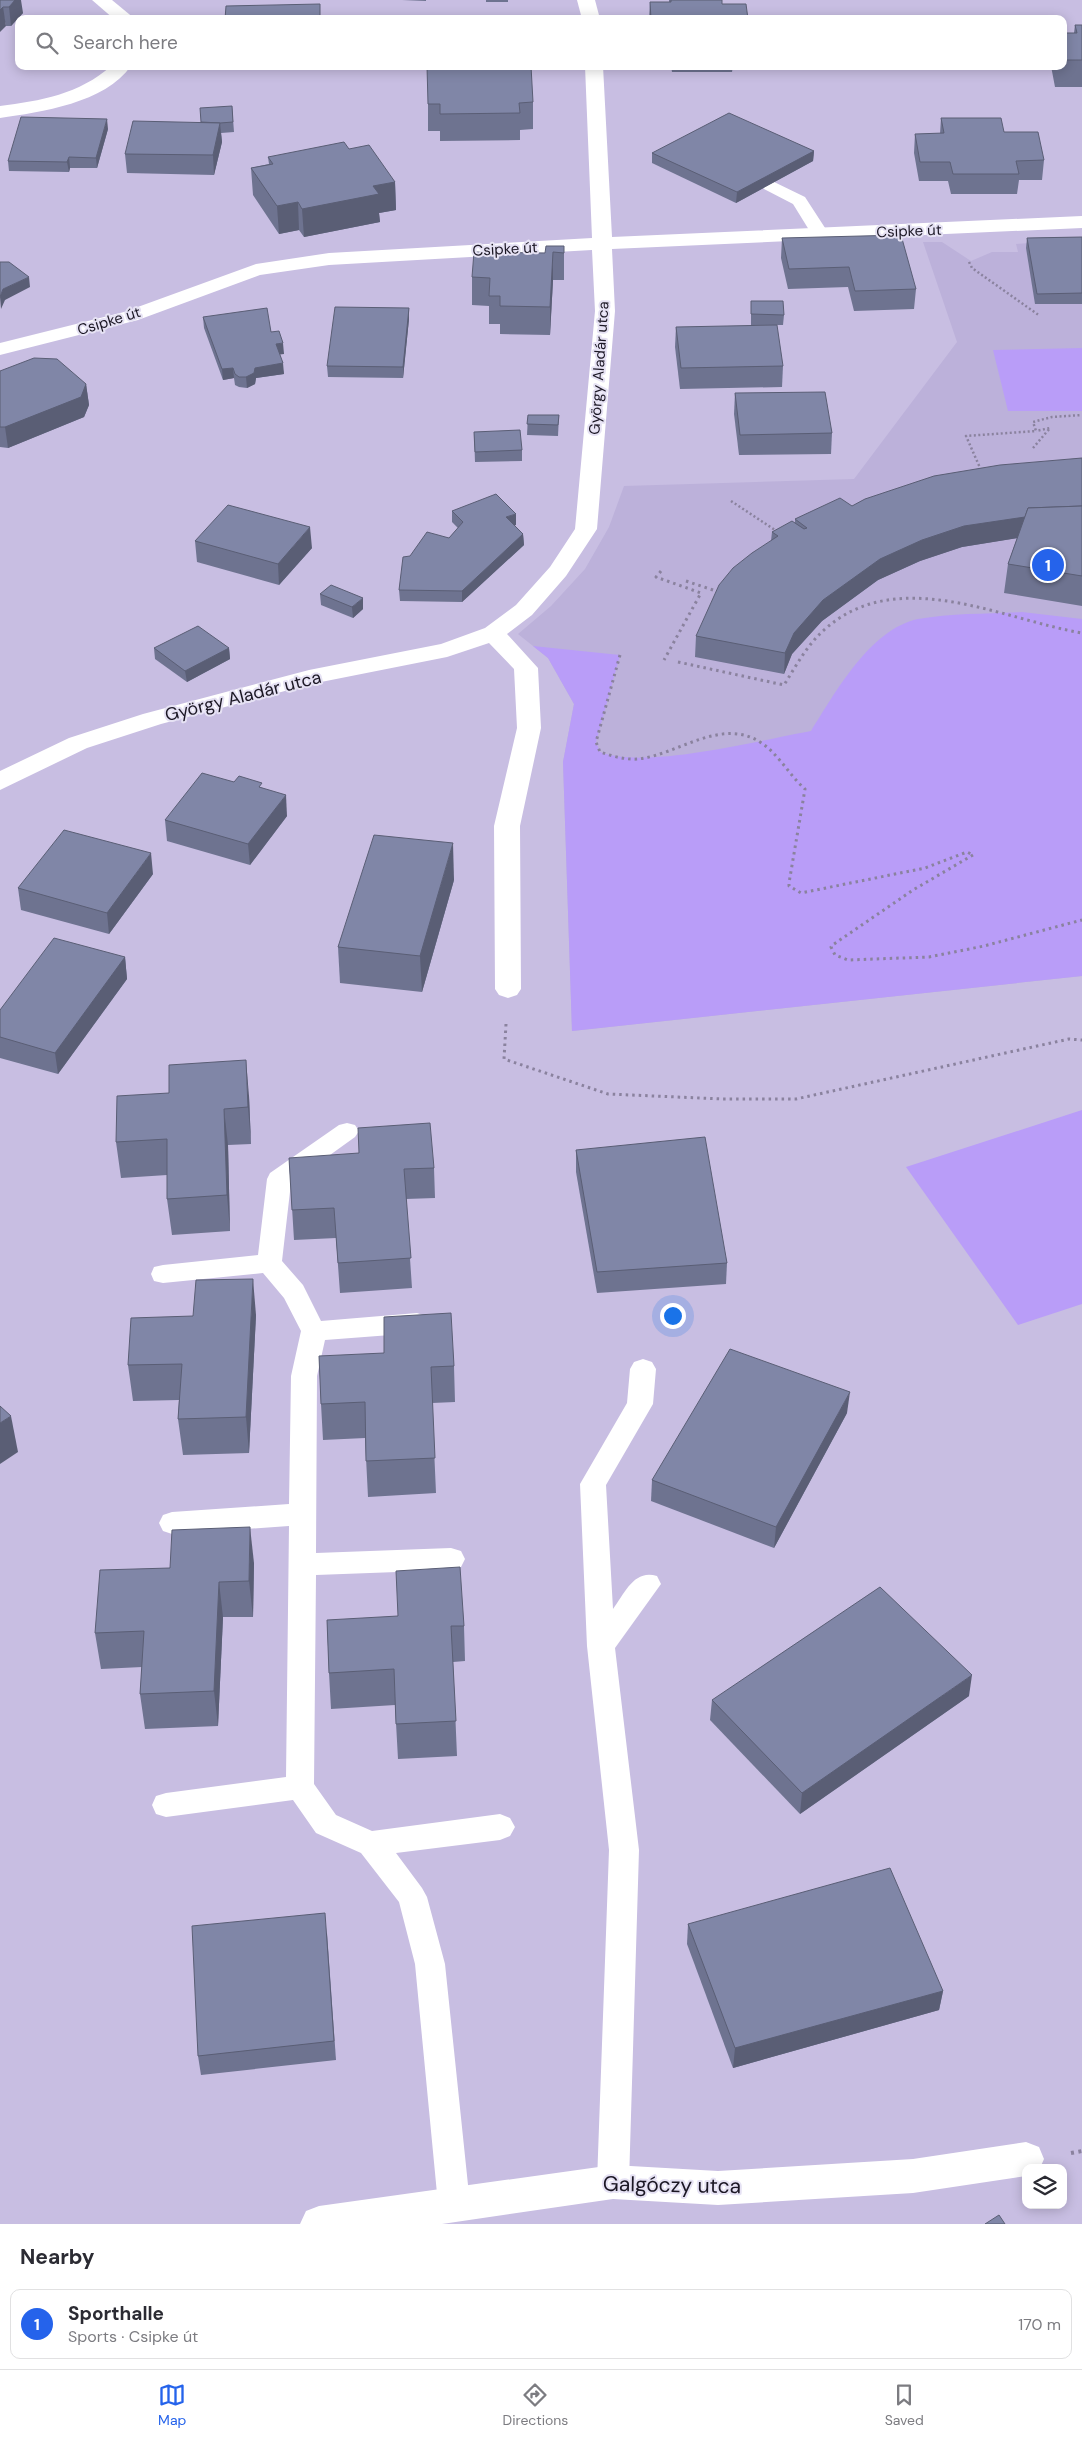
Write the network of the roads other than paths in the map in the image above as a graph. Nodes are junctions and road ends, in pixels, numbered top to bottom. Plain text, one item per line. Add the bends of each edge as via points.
1 (101, 0) edge
2 (586, 0) edge
3 (121, 15) edge
4 (590, 15) edge
5 (117, 70) edge
6 (594, 70) edge
7 (0, 112) edge
8 (770, 185) edge
9 (1082, 222) edge
10 (820, 234) junction
11 (600, 244) junction
12 (0, 349) edge
13 (493, 633) junction
14 (0, 782) edge
15 (508, 989) dead end
16 (347, 1131) dead end
17 (269, 1262) junction
18 (163, 1274) dead end
19 (430, 1322) edge
20 (314, 1331) junction
21 (643, 1368) dead end
22 (303, 1514) junction
23 (172, 1523) dead end
24 (451, 1559) dead end
25 (302, 1565) junction
26 (647, 1584) dead end
27 (601, 1646) junction
28 (300, 1787) junction
29 (166, 1804) dead end
30 (500, 1827) dead end
31 (371, 1844) junction
32 (1026, 2159) dead end
33 (613, 2182) junction
34 (454, 2204) junction
35 (319, 2224) edge

1 - 3 street
2 - 4 street
5 - 7 street via 96,87 60,101
6 - 11 street, György Aladár utca
8 - 10 lane via 799,201
9 - 10 street, Csipke út
10 - 11 street, Csipke út
11 - 12 street, Csipke út via 329,259 256,270 131,316
11 - 13 street, György Aladár utca via 605,311 586,529 558,571 524,610
13 - 14 street, György Aladár utca via 447,650 308,678 152,719 78,743
13 - 15 street via 526,668 529,728 508,826
16 - 17 lane via 279,1179
17 - 18 lane
17 - 20 lane via 294,1292
19 - 20 lane
20 - 22 lane via 304,1376
21 - 27 lane via 640,1404 593,1484
22 - 23 lane
22 - 25 lane
24 - 25 lane
25 - 28 lane
26 - 27 lane
27 - 33 lane via 624,1850
28 - 29 lane
28 - 31 lane via 326,1824
30 - 31 lane
31 - 34 lane via 412,1897 430,1964
32 - 33 street, Galgóczy utca via 913,2176 718,2188
33 - 34 street, Galgóczy utca
34 - 35 street, Galgóczy utca

